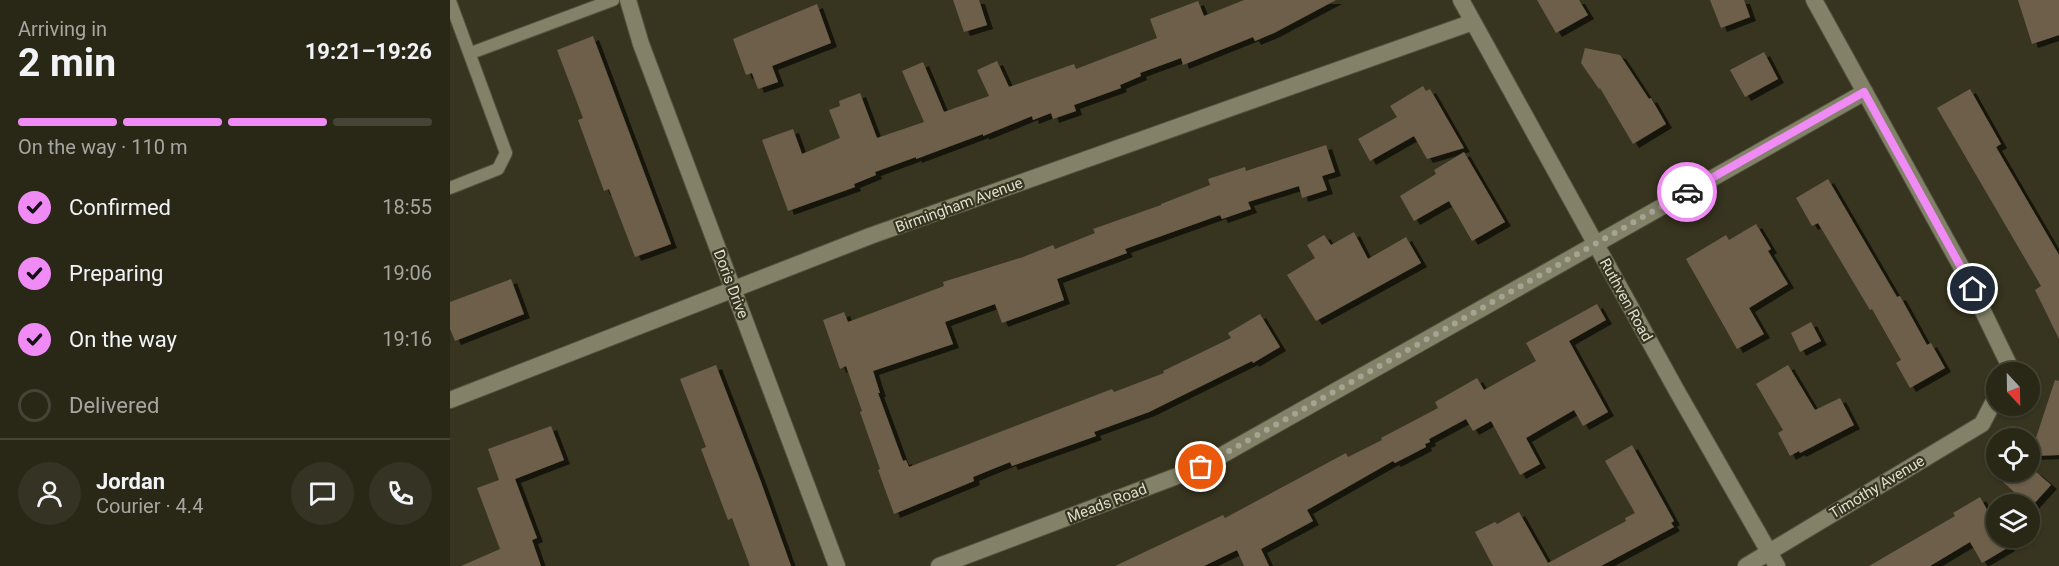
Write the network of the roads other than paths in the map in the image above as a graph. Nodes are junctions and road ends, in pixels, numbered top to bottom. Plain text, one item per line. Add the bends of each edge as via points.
1 (613, 0) edge
2 (628, 0) edge
3 (1461, 0) edge
4 (1814, 0) edge
5 (450, 1) edge
6 (1473, 22) junction
7 (471, 53) junction
8 (1864, 92) junction
9 (450, 188) edge
10 (1595, 244) junction
11 (733, 290) junction
12 (2006, 362) edge
13 (450, 400) edge
14 (1986, 416) edge
15 (1773, 559) edge
16 (837, 566) edge
17 (939, 566) edge
18 (1746, 566) edge

1 - 7 lane
2 - 11 street, Doris Drive
3 - 6 street, Ruthven Road
4 - 8 street
5 - 7 lane
6 - 10 street, Ruthven Road
6 - 11 street, Birmingham Avenue via 870,236
7 - 9 lane via 506,153 498,169
8 - 10 street, Meads Road
8 - 12 street via 1963,270
10 - 15 street, Ruthven Road
10 - 17 street, Meads Road via 1201,467
11 - 13 street, Birmingham Avenue
11 - 16 street, Doris Drive
14 - 15 street, Timothy Avenue via 1982,424
15 - 18 street, Timothy Avenue

